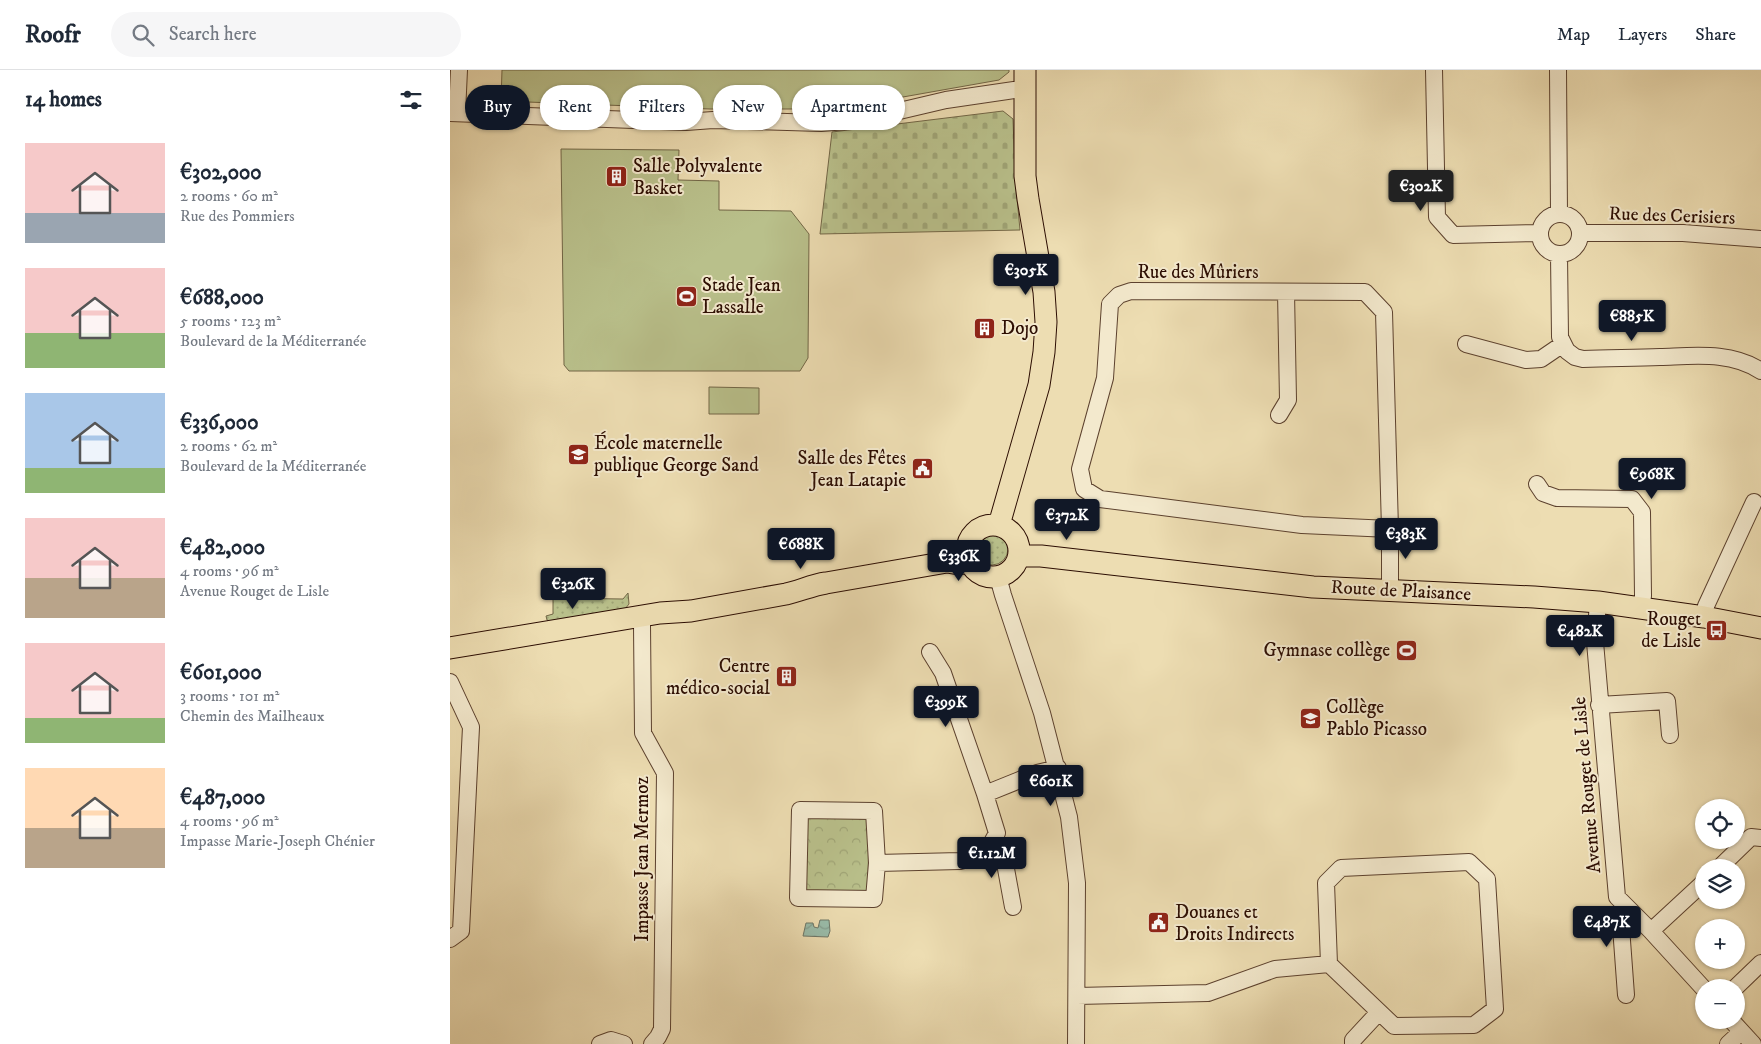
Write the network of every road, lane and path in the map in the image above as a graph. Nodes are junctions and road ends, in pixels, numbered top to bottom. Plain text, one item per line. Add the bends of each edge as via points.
1 (460, 70) edge
2 (1434, 70) edge
3 (1558, 70) edge
4 (1024, 80) edge
5 (454, 113) edge
6 (1559, 214) junction
7 (1540, 233) junction
8 (1581, 233) junction
9 (1761, 239) edge
10 (1558, 255) junction
11 (1286, 292) junction
12 (1466, 344) dead end
13 (1563, 344) junction
14 (1761, 371) edge
15 (1279, 415) dead end
16 (1537, 484) dead end
17 (1754, 502) dead end
18 (1000, 526) junction
19 (1390, 529) junction
20 (1018, 548) junction
21 (968, 555) junction
22 (998, 576) junction
23 (1390, 591) junction
24 (1598, 602) junction
25 (1641, 607) junction
26 (640, 616) junction
27 (1704, 617) junction
28 (1761, 628) edge
29 (450, 648) edge
30 (930, 652) dead end
31 (450, 682) edge
32 (1599, 705) junction
33 (1670, 735) dead end
34 (1058, 768) junction
35 (985, 794) junction
36 (1761, 838) edge
37 (994, 839) junction
38 (1728, 859) edge
39 (877, 862) junction
40 (1695, 890) edge
41 (1013, 906) dead end
42 (1632, 912) junction
43 (1651, 931) junction
44 (450, 939) edge
45 (1329, 964) junction
46 (1761, 964) edge
47 (1695, 979) edge
48 (1745, 979) edge
49 (1626, 995) dead end
50 (1076, 996) junction
51 (1379, 1012) junction
52 (1735, 1029) edge
53 (1739, 1029) edge
54 (600, 1044) edge
55 (624, 1044) edge
56 (652, 1044) edge
57 (1076, 1044) edge
58 (1353, 1044) edge
59 (1728, 1044) edge
60 (1753, 1044) edge

1 - 5 street
2 - 7 street via 1437,217 1453,235
3 - 6 street
4 - 5 street via 1014,90 821,123 686,122
4 - 18 main road via 1026,184 1046,322 1039,385
6 - 7 street via 1548,218
6 - 8 street via 1572,217
7 - 10 street via 1547,250
8 - 9 street, Rue des Cerisiers via 1683,233
8 - 10 street via 1572,251
10 - 13 street via 1560,337
11 - 15 street via 1288,400
11 - 19 street, Rue des Mûriers via 1366,292 1384,312
11 - 19 street, Rue des Mûriers via 1131,291 1119,295 1110,304 1105,378 1080,469 1084,489 1109,501 1302,525
12 - 13 street via 1526,360 1541,358
13 - 14 street via 1575,357 1583,359 1720,357
16 - 25 street via 1543,493 1557,498 1632,499 1642,512
17 - 27 street via 1706,606
18 - 20 main road via 1012,533
18 - 21 main road via 987,525 976,531 969,540
19 - 23 street, Rue des Mûriers
20 - 22 main road via 1014,567
20 - 23 main road, Route de Plaisance via 1041,556 1313,587
21 - 22 main road via 974,570 983,575
21 - 26 main road via 947,562 809,586 786,594 691,611
22 - 34 street
23 - 24 main road, Route de Plaisance
24 - 25 main road, Route de Plaisance
24 - 32 street, Avenue Rouget de Lisle via 1595,642
25 - 27 main road, Route de Plaisance
26 - 29 main road
26 - 56 street, Impasse Jean Mermoz via 643,733 665,773 662,1029
27 - 28 main road, Route de Plaisance
30 - 35 street via 943,673
31 - 44 street via 471,727 460,931
32 - 33 street via 1667,694
32 - 42 street, Avenue Rouget de Lisle via 1617,897
34 - 35 street
34 - 50 street via 1070,817 1076,868
35 - 37 street via 997,833
36 - 38 street via 1751,837
37 - 39 street via 985,855 960,861
37 - 41 street via 1002,847
39 - 39 street via 874,899 798,898 800,810 874,811
40 - 43 street
42 - 43 street, Avenue Rouget de Lisle
42 - 49 street via 1621,927
43 - 47 street, Avenue Rouget de Lisle
45 - 50 street via 1275,969 1208,993
45 - 51 street
45 - 51 street via 1326,882 1341,868 1469,862 1487,879 1495,1009 1474,1025 1394,1026
46 - 48 street
50 - 57 street
51 - 58 street via 1352,1040
52 - 59 street
53 - 60 street
54 - 55 street via 611,1040

